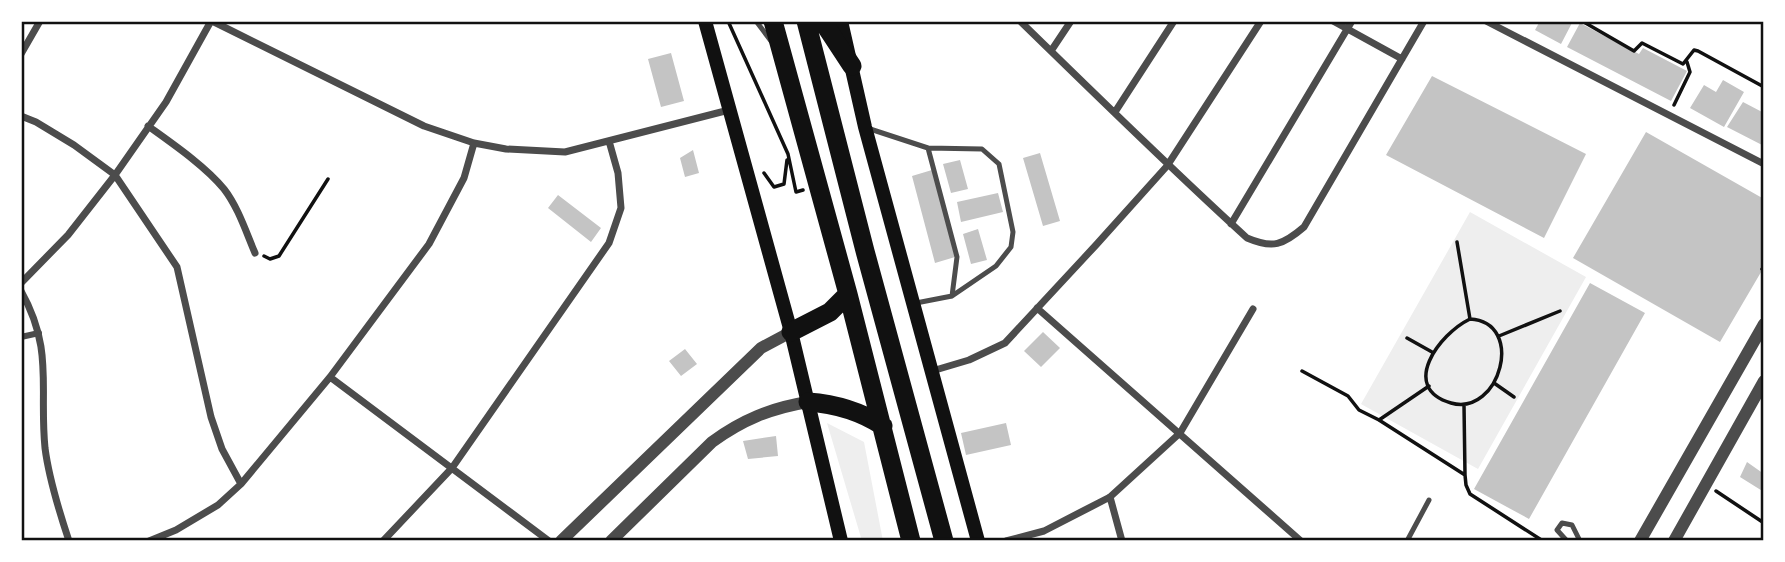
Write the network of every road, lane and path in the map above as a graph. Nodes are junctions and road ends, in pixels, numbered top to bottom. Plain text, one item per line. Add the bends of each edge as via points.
1 (40, 21) edge
2 (212, 21) edge
3 (705, 21) edge
4 (728, 21) edge
5 (756, 21) edge
6 (773, 21) edge
7 (807, 21) edge
8 (825, 21) edge
9 (841, 21) edge
10 (1020, 21) edge
11 (1071, 21) edge
12 (1174, 21) edge
13 (1261, 21) edge
14 (1333, 21) edge
15 (1352, 21) edge
16 (1424, 21) edge
17 (1486, 21) edge
18 (1582, 21) edge
19 (1347, 29) junction
20 (1051, 51) junction
21 (21, 54) edge
22 (782, 55) junction
23 (1402, 59) junction
24 (1687, 62) junction
25 (852, 66) junction
26 (1764, 87) edge
27 (730, 110) junction
28 (1115, 112) junction
29 (1669, 115) junction
30 (21, 116) edge
31 (148, 127) junction
32 (865, 127) junction
33 (609, 141) junction
34 (474, 144) junction
35 (928, 148) junction
36 (788, 154) junction
37 (1764, 164) edge
38 (1167, 166) junction
39 (761, 169) dead end
40 (114, 175) junction
41 (328, 179) dead end
42 (796, 192) dead end
43 (1231, 224) junction
44 (1457, 242) dead end
45 (255, 253) joint
46 (21, 283) edge
47 (21, 291) edge
48 (848, 294) junction
49 (952, 296) junction
50 (913, 304) junction
51 (1037, 308) junction
52 (1253, 309) dead end
53 (1560, 311) dead end
54 (1470, 319) junction
55 (1764, 324) edge
56 (791, 332) junction
57 (39, 333) junction
58 (1499, 336) junction
59 (21, 337) edge
60 (1407, 338) dead end
61 (1433, 352) junction
62 (932, 371) junction
63 (1302, 371) dead end
64 (330, 377) junction
65 (1764, 381) edge
66 (1494, 383) junction
67 (1429, 386) junction
68 (1514, 397) dead end
69 (808, 402) junction
70 (1464, 405) junction
71 (1379, 420) junction
72 (883, 426) junction
73 (1180, 433) junction
74 (452, 468) junction
75 (1465, 475) junction
76 (241, 484) junction
77 (1706, 485) junction
78 (1110, 497) junction
79 (1429, 500) dead end
80 (904, 513) junction
81 (1764, 523) edge
82 (69, 541) edge
83 (149, 541) edge
84 (383, 541) edge
85 (549, 541) edge
86 (561, 541) edge
87 (611, 541) edge
88 (841, 541) edge
89 (905, 541) edge
90 (911, 541) edge
91 (944, 541) edge
92 (978, 541) edge
93 (1006, 541) edge
94 (1122, 541) edge
95 (1301, 541) edge
96 (1407, 541) edge
97 (1543, 541) edge
98 (1567, 541) edge
99 (1580, 541) edge
100 (1640, 541) edge
101 (1674, 541) edge

1 - 21 street
2 - 31 street
2 - 34 street via 424,126
3 - 27 main road
4 - 36 path
5 - 22 lane
6 - 22 highway
7 - 91 highway
8 - 25 highway
9 - 25 main road
10 - 20 street
11 - 20 street
12 - 28 street
13 - 38 street
14 - 19 street
15 - 19 street
16 - 23 street
17 - 29 street
18 - 24 path via 1634,51 1642,43
19 - 23 street
19 - 43 street
20 - 28 street
22 - 48 highway
23 - 43 street via 1304,228 1277,245 1262,245
24 - 26 path via 1694,50 1698,51
24 - 29 path via 1690,72
25 - 32 main road
27 - 33 street
27 - 56 main road
28 - 38 street
29 - 37 street
30 - 40 street via 74,145
31 - 40 street
31 - 45 street via 223,189
32 - 35 lane
32 - 50 main road
33 - 34 street via 565,152
33 - 74 street via 621,208 609,243
34 - 64 street via 464,178 429,244
35 - 49 lane via 957,257
35 - 49 lane via 982,149 999,164 1013,232 1011,247 996,266
36 - 39 path via 784,184 774,187
36 - 42 path
38 - 43 street
38 - 51 street
40 - 46 street via 68,235
40 - 76 street via 177,267 211,418
41 - 45 path via 279,256 270,259
44 - 54 path
47 - 57 street
48 - 56 highway via 830,312
48 - 72 highway
49 - 50 lane
50 - 62 main road
51 - 62 street via 1005,343
51 - 73 street
52 - 73 street
53 - 58 path
54 - 58 path via 1486,322
54 - 61 path via 1454,327
55 - 100 street
56 - 69 main road
56 - 86 street via 761,348
57 - 59 street
57 - 82 street via 45,447
58 - 66 path via 1501,352
60 - 61 path
61 - 67 path via 1427,369
62 - 92 main road
63 - 71 path
64 - 74 street
64 - 76 street
65 - 77 street
66 - 68 path
66 - 70 path via 1479,400
67 - 70 path via 1445,401
67 - 71 path
69 - 72 highway via 843,407
69 - 87 street via 769,411 731,428
69 - 88 main road
70 - 75 path
71 - 75 path
72 - 80 highway
73 - 78 street
73 - 95 street
74 - 84 street
74 - 85 street
75 - 97 path via 1470,494
76 - 83 street via 218,505
77 - 81 path
77 - 101 street
78 - 93 street via 1044,531
78 - 94 street
79 - 96 lane
80 - 89 highway
80 - 90 highway
98 - 99 lane via 1557,530 1562,523 1572,525

